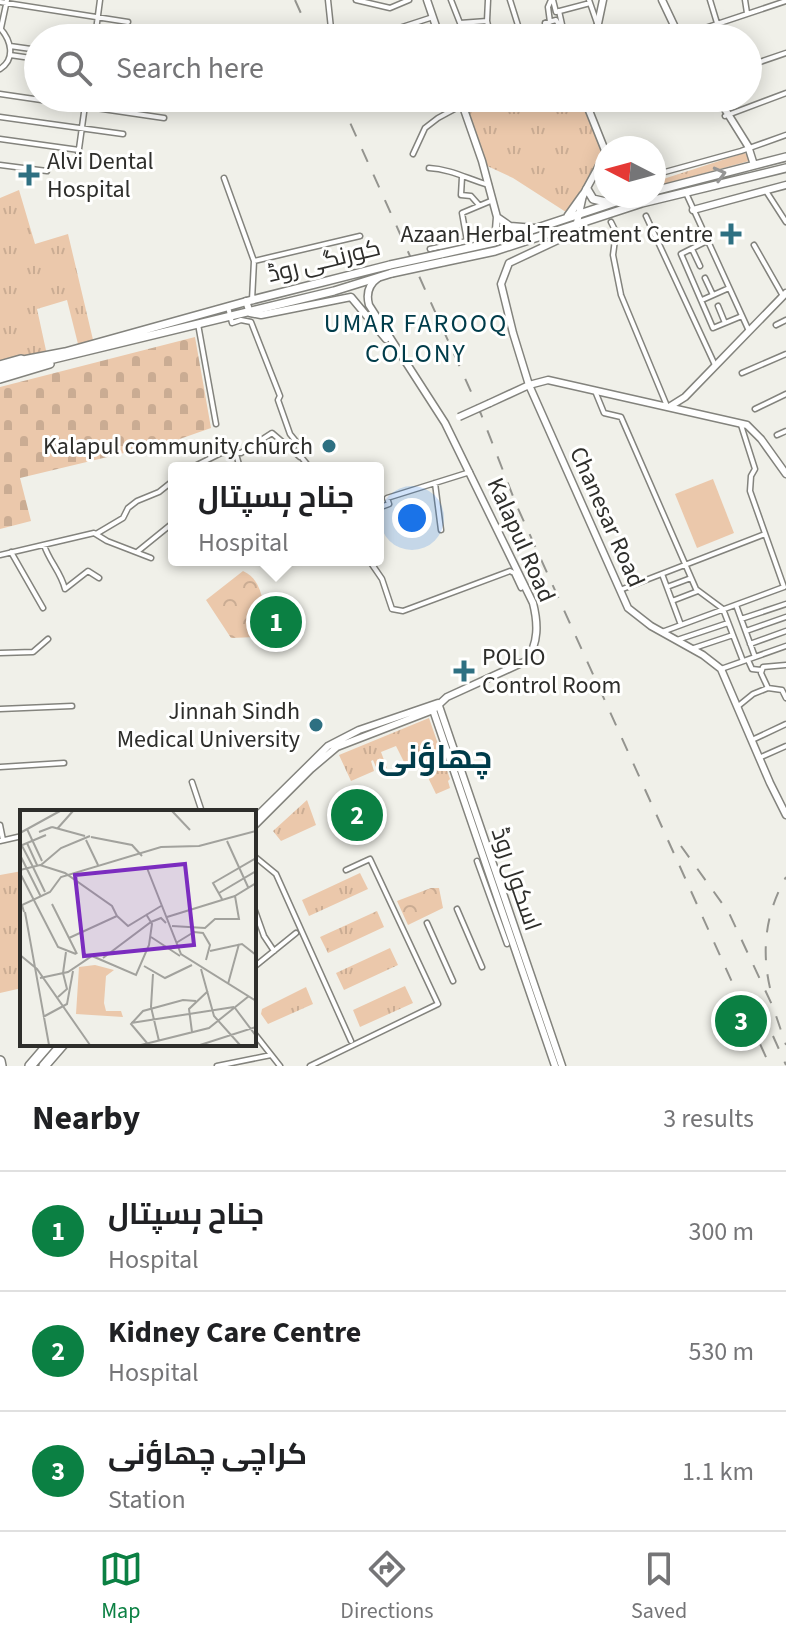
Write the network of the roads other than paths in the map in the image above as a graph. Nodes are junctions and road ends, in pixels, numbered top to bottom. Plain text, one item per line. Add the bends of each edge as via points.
1 (100, 0) edge
2 (328, 0) edge
3 (356, 0) edge
4 (409, 0) edge
5 (427, 0) edge
6 (451, 0) edge
7 (488, 0) edge
8 (510, 0) edge
9 (552, 0) edge
10 (603, 0) edge
11 (660, 0) edge
12 (710, 0) edge
13 (745, 0) edge
14 (786, 1) edge
15 (4, 2) edge
16 (590, 2) edge
17 (559, 11) junction
18 (747, 13) junction
19 (433, 17) junction
20 (98, 18) junction
21 (487, 21) junction
22 (128, 22) dead end
23 (550, 22) junction
24 (597, 23) joint
25 (717, 23) joint
26 (97, 24) edge
27 (331, 24) edge
28 (412, 24) edge
29 (435, 24) edge
30 (470, 24) joint
31 (488, 24) edge
32 (518, 24) edge
33 (545, 24) edge
34 (558, 24) edge
35 (562, 24) edge
36 (671, 24) edge
37 (1, 28) edge
38 (10, 46) junction
39 (24, 48) edge
40 (786, 53) edge
41 (10, 55) junction
42 (24, 57) edge
43 (762, 61) edge
44 (0, 69) edge
45 (786, 93) edge
46 (0, 94) edge
47 (24, 97) edge
48 (762, 102) edge
49 (84, 112) edge
50 (124, 112) edge
51 (447, 112) edge
52 (464, 112) edge
53 (590, 112) edge
54 (725, 112) edge
55 (735, 112) edge
56 (727, 115) junction
57 (0, 117) edge
58 (164, 118) dead end
59 (82, 128) junction
60 (123, 134) dead end
61 (786, 135) edge
62 (0, 139) edge
63 (748, 149) junction
64 (413, 154) dead end
65 (786, 157) edge
66 (0, 165) edge
67 (754, 165) junction
68 (429, 168) dead end
69 (784, 169) edge
70 (47, 171) dead end
71 (666, 172) edge
72 (462, 177) junction
73 (224, 178) dead end
74 (489, 185) junction
75 (786, 185) edge
76 (666, 188) edge
77 (766, 191) junction
78 (585, 192) junction
79 (686, 193) junction
80 (594, 199) edge
81 (493, 200) junction
82 (479, 205) junction
83 (594, 208) edge
84 (693, 210) junction
85 (579, 213) junction
86 (646, 216) dead end
87 (497, 217) junction
88 (567, 218) junction
89 (786, 221) edge
90 (611, 222) dead end
91 (578, 223) junction
92 (537, 228) junction
93 (360, 236) dead end
94 (467, 241) junction
95 (707, 241) junction
96 (495, 242) junction
97 (754, 245) dead end
98 (430, 249) dead end
99 (692, 249) junction
100 (442, 258) junction
101 (254, 261) junction
102 (700, 266) dead end
103 (391, 269) junction
104 (382, 276) junction
105 (705, 278) dead end
106 (729, 288) junction
107 (713, 295) junction
108 (785, 295) edge
109 (249, 300) junction
110 (702, 300) junction
111 (228, 306) junction
112 (718, 306) dead end
113 (253, 313) junction
114 (230, 315) junction
115 (742, 316) junction
116 (786, 320) edge
117 (198, 323) junction
118 (725, 323) junction
119 (776, 325) dead end
120 (253, 328) junction
121 (749, 331) junction
122 (394, 347) junction
123 (786, 354) edge
124 (63, 359) junction
125 (21, 360) joint
126 (0, 364) edge
127 (715, 365) junction
128 (0, 372) edge
129 (742, 373) dead end
130 (0, 379) edge
131 (529, 385) junction
132 (595, 391) junction
133 (786, 394) edge
134 (668, 408) junction
135 (755, 409) dead end
136 (445, 423) junction
137 (216, 424) dead end
138 (741, 424) junction
139 (786, 431) edge
140 (777, 435) dead end
141 (236, 454) junction
142 (302, 458) junction
143 (203, 462) edge
144 (238, 462) edge
145 (305, 462) edge
146 (470, 472) junction
147 (786, 474) edge
148 (435, 483) junction
149 (168, 485) edge
150 (384, 506) edge
151 (168, 527) edge
152 (441, 530) dead end
153 (96, 534) junction
154 (765, 534) junction
155 (44, 545) junction
156 (11, 552) junction
157 (137, 552) junction
158 (0, 555) edge
159 (151, 558) dead end
160 (686, 564) junction
161 (373, 566) edge
162 (662, 574) junction
163 (783, 576) edge
164 (99, 578) dead end
165 (691, 578) junction
166 (667, 587) junction
167 (521, 588) dead end
168 (620, 590) junction
169 (698, 591) junction
170 (672, 601) junction
171 (786, 604) edge
172 (736, 605) junction
173 (43, 608) dead end
174 (723, 609) junction
175 (786, 617) edge
176 (741, 619) junction
177 (729, 623) junction
178 (681, 625) junction
179 (746, 631) junction
180 (786, 631) edge
181 (662, 632) junction
182 (733, 635) junction
183 (48, 639) dead end
184 (677, 640) junction
185 (750, 644) junction
186 (786, 646) edge
187 (692, 649) junction
188 (0, 653) edge
189 (755, 657) junction
190 (745, 661) junction
191 (786, 665) edge
192 (721, 669) junction
193 (761, 670) junction
194 (768, 688) junction
195 (784, 690) edge
196 (786, 698) edge
197 (438, 703) junction
198 (72, 706) dead end
199 (737, 707) junction
200 (0, 709) edge
201 (433, 710) junction
202 (786, 724) edge
203 (751, 740) junction
204 (786, 746) edge
205 (759, 758) junction
206 (64, 763) dead end
207 (0, 767) edge
208 (192, 782) dead end
209 (201, 810) edge
210 (786, 815) edge
211 (256, 817) edge
212 (256, 824) edge
213 (0, 825) edge
214 (2, 841) edge
215 (486, 854) junction
216 (256, 858) edge
217 (477, 861) dead end
218 (346, 870) dead end
219 (457, 909) dead end
220 (256, 914) edge
221 (427, 923) dead end
222 (296, 933) dead end
223 (507, 944) dead end
224 (274, 951) junction
225 (256, 965) edge
226 (482, 967) dead end
227 (526, 971) junction
228 (453, 981) dead end
229 (256, 1036) edge
230 (351, 1041) dead end
231 (54, 1046) edge
232 (271, 1055) junction
233 (254, 1059) junction
234 (37, 1066) edge
235 (217, 1066) edge
236 (256, 1066) edge
237 (280, 1066) edge
238 (310, 1066) edge
239 (555, 1066) edge
240 (562, 1066) edge

1 - 20 street
2 - 27 street
3 - 4 street via 390,8
5 - 19 street
6 - 30 street via 460,23
7 - 21 street
8 - 32 street
9 - 17 street
9 - 23 street
10 - 24 street
11 - 36 street
12 - 25 street
13 - 18 street
14 - 18 street
15 - 20 street
15 - 37 street
16 - 17 street
16 - 24 street
17 - 35 street
18 - 25 street
19 - 28 street
19 - 29 street
20 - 22 street
20 - 26 street
21 - 30 street
21 - 31 street
23 - 33 street
23 - 34 street
37 - 38 street
38 - 39 street
38 - 41 street
40 - 43 street
41 - 42 street
41 - 44 street
45 - 48 street
46 - 47 street
49 - 59 street
50 - 58 street
51 - 64 street via 425,128
52 - 74 street
53 - 78 street via 606,153
54 - 56 street
55 - 56 street
56 - 63 street
57 - 59 street
59 - 60 street
59 - 62 street via 79,153
61 - 63 street
63 - 67 street
63 - 71 street
65 - 67 main road
66 - 70 street
76 -> 67 main road
68 - 72 street via 446,168
69 - 79 main road, کورنگی روڈ
72 - 74 street
72 - 82 street via 461,195
73 - 101 street
74 - 81 street
75 - 77 street
77 - 84 street
77 - 89 street
78 - 80 main road
78 - 85 street
78 - 88 main road
79 - 84 street
79 - 91 main road, کورنگی روڈ
81 - 82 street
81 - 87 street
82 - 94 street via 462,213
83 - 85 main road, کورنگی روڈ
84 - 95 street
85 - 88 main road, کورنگی روڈ
85 - 91 street
86 - 127 street
87 - 92 street via 510,226
87 - 96 street
88 - 92 main road, کورنگی روڈ
90 - 134 street via 620,294
91 - 100 main road, کورنگی روڈ via 495,251
91 - 131 street, Chanesar Road via 569,237 509,263 501,284
92 - 96 main road, کورنگی روڈ
93 - 101 street
94 - 96 street
94 - 98 street
95 - 99 street
95 - 106 street
96 - 100 main road, کورنگی روڈ
97 - 108 street
99 - 102 street
99 - 110 street via 681,254
100 - 103 main road, کورنگی روڈ, bridge
101 - 109 street
103 - 104 main road, کورنگی روڈ
103 - 109 main road, کورنگی روڈ
104 - 113 main road, کورنگی روڈ
104 - 122 street via 369,286 368,302
105 - 107 street
106 - 107 street
106 - 115 street
107 - 110 street
108 - 121 street
109 - 111 main road, کورنگی روڈ
109 - 113 street
110 - 118 street via 713,328
111 - 114 street
111 - 125 main road, کورنگی روڈ
112 - 118 street
113 - 114 main road, کورنگی روڈ
113 - 120 street
113 - 122 street via 349,296
114 - 117 main road
114 - 120 street via 232,323 246,320
115 - 118 street
115 - 121 street
116 - 119 street
117 - 124 main road
117 - 137 street
120 - 142 street
121 - 127 street
122 - 136 street, Kalapul Road
123 - 129 street
124 - 128 main road
124 - 130 main road
125 - 126 highway
127 - 134 street
131 - 132 street via 548,380
131 - 136 street, bridge
131 - 168 street, Chanesar Road
132 - 134 street
132 - 160 street via 604,413 621,417
133 - 135 street
134 - 138 street
136 - 146 street, Kalapul Road
138 - 147 street via 761,439
138 - 154 street via 755,469 750,491
139 - 140 street
141 - 142 street via 272,433
141 - 143 street via 221,453
141 - 144 street
142 - 145 street
146 - 148 street
146 - 197 street, Kalapul Road via 533,603 537,631 526,661
148 - 150 street via 387,498 389,504
148 - 152 street
149 - 153 street via 137,501 123,518
151 - 157 street
153 - 155 street
153 - 157 street
154 - 160 street
154 - 163 street
155 - 156 street
155 - 164 street via 65,589 88,571
156 - 158 street
156 - 173 street
157 - 159 street
160 - 162 street
160 - 165 street
161 - 167 street via 392,609 403,611 510,571
162 - 166 street
162 - 168 street
163 - 172 street via 784,587
165 - 166 street
165 - 169 street
166 - 170 street
168 - 181 street, Chanesar Road via 628,608
169 - 170 street
169 - 174 street
170 - 178 street
171 - 176 street
172 - 174 street
172 - 176 street
174 - 177 street
174 - 178 street
175 - 179 street
176 - 179 street
177 - 182 street
177 - 184 street
178 - 181 street
179 - 185 street
180 - 185 street
181 - 184 street, Chanesar Road
182 - 187 street
182 - 190 street
183 - 188 street via 33,652
184 - 187 street, Chanesar Road
185 - 189 street
186 - 189 street
187 - 192 street, Chanesar Road
189 - 190 street
190 - 192 street
190 - 193 street
191 - 193 street
192 - 199 street
193 - 194 street
194 - 195 street
194 - 199 street
195 - 196 street
197 - 201 street, Kalapul Road
197 - 211 street via 328,746
197 - 215 street, اسکول روڈ
198 - 200 street
199 - 203 street
201 - 212 street via 337,747
201 - 215 street, اسکول روڈ
202 - 203 street
203 - 205 street
204 - 205 street
205 - 210 street
206 - 207 street
208 - 209 street
213 - 214 street
215 - 227 street, اسکول روڈ
216 - 230 street via 276,874
217 - 223 street
218 - 238 street via 370,859 438,1004
219 - 226 street
220 - 224 street
221 - 228 street
222 - 224 street
224 - 225 street
227 - 239 street, اسکول روڈ
227 - 240 street, اسکول روڈ
229 - 232 street
231 - 234 highway
232 - 233 street
232 - 237 street
233 - 235 street
233 - 236 street

